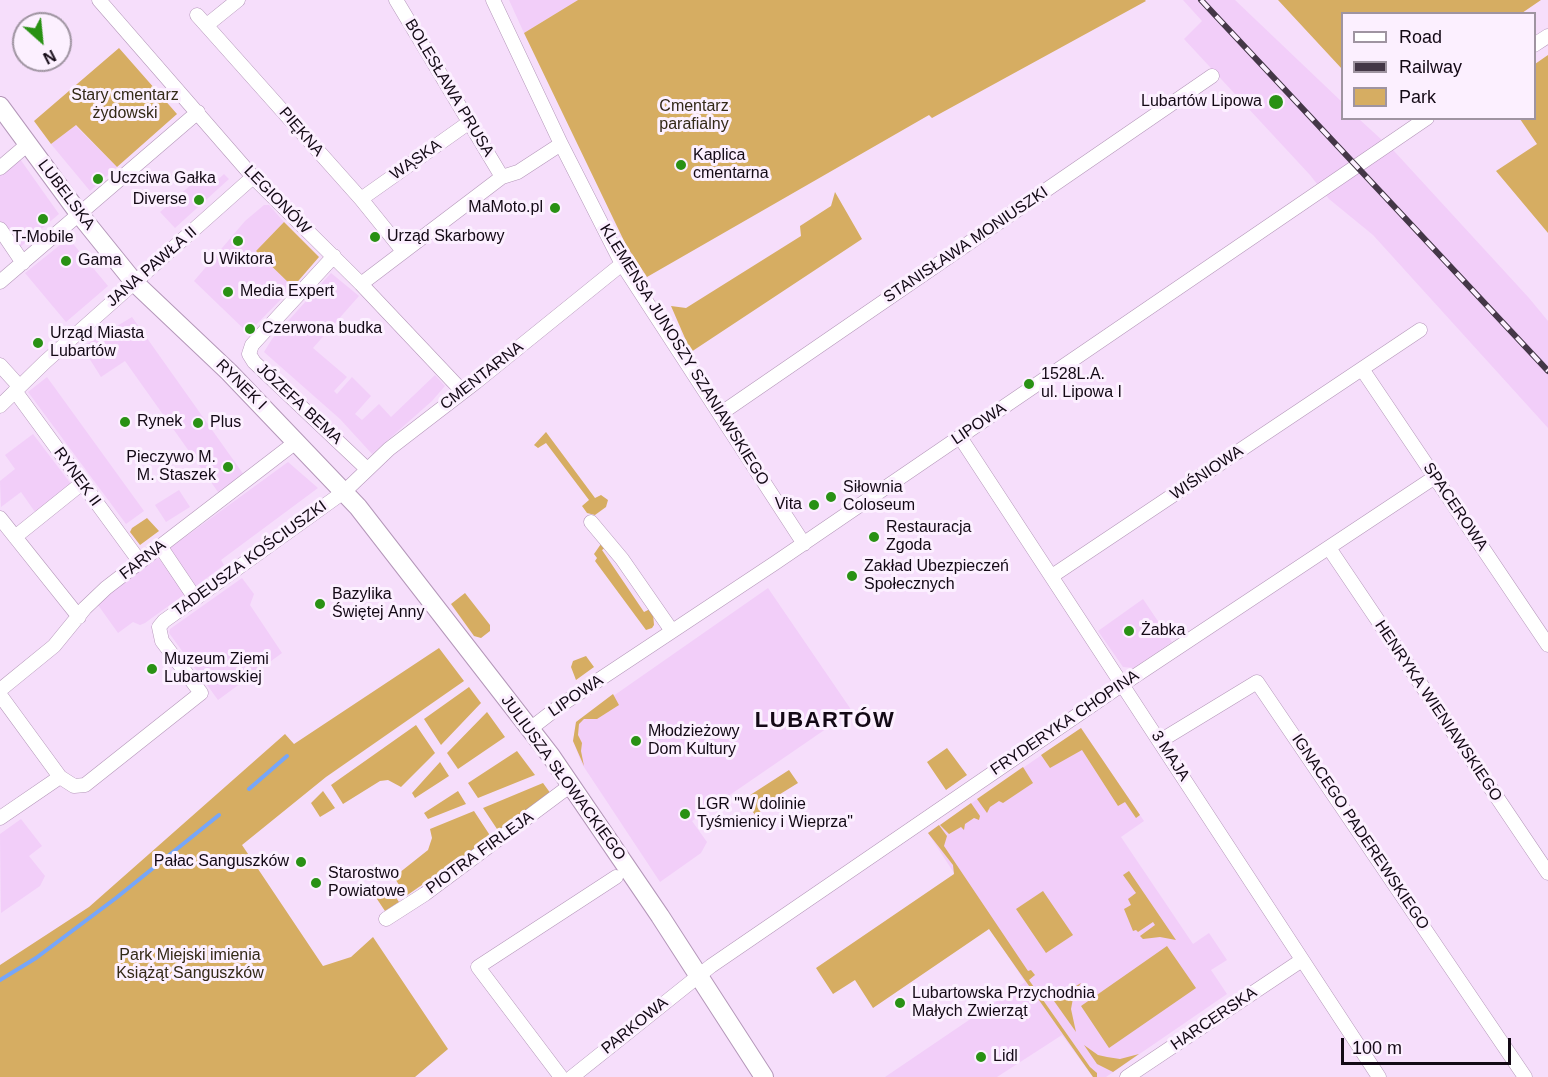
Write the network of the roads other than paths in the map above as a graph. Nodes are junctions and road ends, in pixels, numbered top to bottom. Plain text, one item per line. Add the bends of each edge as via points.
1 (99, 0) edge
2 (238, 0) edge
3 (396, 0) edge
4 (493, 0) edge
5 (1212, 76) dead end
6 (0, 106) edge
7 (198, 112) junction
8 (1424, 120) edge
9 (471, 121) junction
10 (28, 144) junction
11 (561, 144) junction
12 (0, 168) edge
13 (253, 177) junction
14 (502, 177) junction
15 (360, 199) junction
16 (80, 215) junction
17 (0, 229) edge
18 (403, 251) junction
19 (334, 256) junction
20 (23, 263) junction
21 (622, 264) junction
22 (0, 282) edge
23 (134, 282) junction
24 (361, 284) junction
25 (1420, 330) dead end
26 (0, 365) edge
27 (1362, 369) junction
28 (17, 389) junction
29 (463, 393) junction
30 (0, 406) edge
31 (720, 414) junction
32 (960, 437) junction
33 (296, 441) junction
34 (367, 469) junction
35 (1435, 477) junction
36 (81, 484) junction
37 (345, 491) junction
38 (0, 518) edge
39 (591, 522) dead end
40 (15, 537) junction
41 (804, 544) junction
42 (160, 546) junction
43 (1329, 548) junction
44 (140, 562) junction
45 (1052, 576) junction
46 (195, 598) junction
47 (79, 617) junction
48 (672, 632) junction
49 (1548, 645) edge
50 (1124, 683) junction
51 (0, 690) edge
52 (0, 695) edge
53 (530, 729) junction
54 (1160, 741) junction
55 (60, 777) junction
56 (571, 785) junction
57 (0, 818) edge
58 (1548, 873) edge
59 (616, 877) dead end
60 (386, 919) dead end
61 (1302, 960) junction
62 (698, 975) junction
63 (561, 1077) edge
64 (572, 1077) edge
65 (764, 1077) edge
66 (1126, 1077) edge
67 (1379, 1077) edge
68 (1526, 1077) edge

1 - 7 street, LEGIONÓW
2 - 15 street, PIĘKNA via 202,20
3 - 9 street, BOLESŁAWA PRUSA
4 - 11 street, KLEMENSA JUNOSZY SZANIAWSKIEGO
5 - 31 street, STANISŁAWA MONIUSZKI
6 - 10 main road, LUBELSKA
7 - 13 street, LEGIONÓW
7 - 16 street
8 - 32 street, LIPOWA
9 - 14 street, BOLESŁAWA PRUSA
9 - 15 street, WĄSKA
10 - 12 street
10 - 16 main road, LUBELSKA
11 - 14 street via 518,172
11 - 21 street, KLEMENSA JUNOSZY SZANIAWSKIEGO
13 - 19 street, LEGIONÓW
13 - 23 street, JANA PAWŁA II
14 - 18 street
15 - 18 street, PIĘKNA
16 - 20 street
16 - 23 main road, LUBELSKA
17 - 20 street
18 - 24 street
19 - 24 street, LEGIONÓW
19 - 34 street, JÓZEFA BEMA via 250,348 249,354
20 - 22 street
21 - 29 street, CMENTARNA
21 - 31 street, KLEMENSA JUNOSZY SZANIAWSKIEGO
23 - 28 street, JANA PAWŁA II
23 - 33 main road, RYNEK I
24 - 29 street, LEGIONÓW
25 - 27 street, WIŚNIOWA
26 - 28 street, RYNEK II
27 - 35 street, SPACEROWA
27 - 45 street, WIŚNIOWA
28 - 30 street, JANA PAWŁA II
28 - 36 street, RYNEK II
29 - 34 street, CMENTARNA
31 - 41 street, KLEMENSA JUNOSZY SZANIAWSKIEGO
32 - 41 street, LIPOWA
32 - 45 street, 3 MAJA
33 - 37 main road, RYNEK I
33 - 42 street, FARNA
34 - 37 street, CMENTARNA
35 - 43 street, FRYDERYKA CHOPINA
35 - 49 street, SPACEROWA
36 - 40 street
36 - 44 street, RYNEK II
37 - 46 street, TADEUSZA KOŚCIUSZKI
37 - 53 main road, JULIUSZA SŁOWACKIEGO
38 - 40 street
39 - 48 street via 622,559
40 - 47 street
41 - 48 street, LIPOWA
42 - 44 street, FARNA
42 - 46 street
43 - 50 street, FRYDERYKA CHOPINA
43 - 58 street, HENRYKA WIENIAWSKIEGO
44 - 47 street, FARNA via 95,598
45 - 50 street, 3 MAJA
46 - 55 street, TADEUSZA KOŚCIUSZKI via 164,621 158,633 201,693 86,785 74,786
47 - 51 street, FARNA via 54,646
48 - 53 street, LIPOWA
50 - 54 street, 3 MAJA
50 - 62 street, FRYDERYKA CHOPINA
52 - 55 street
53 - 56 main road, JULIUSZA SŁOWACKIEGO
54 - 61 street, 3 MAJA
54 - 68 street, IGNACEGO PADEREWSKIEGO via 1257,682
55 - 57 street
56 - 60 street, PIOTRA FIRLEJA
56 - 62 main road, JULIUSZA SŁOWACKIEGO
59 - 63 street via 478,967
61 - 66 street, HARCERSKA
61 - 67 street, 3 MAJA
62 - 64 street, PARKOWA
62 - 65 main road, JULIUSZA SŁOWACKIEGO

